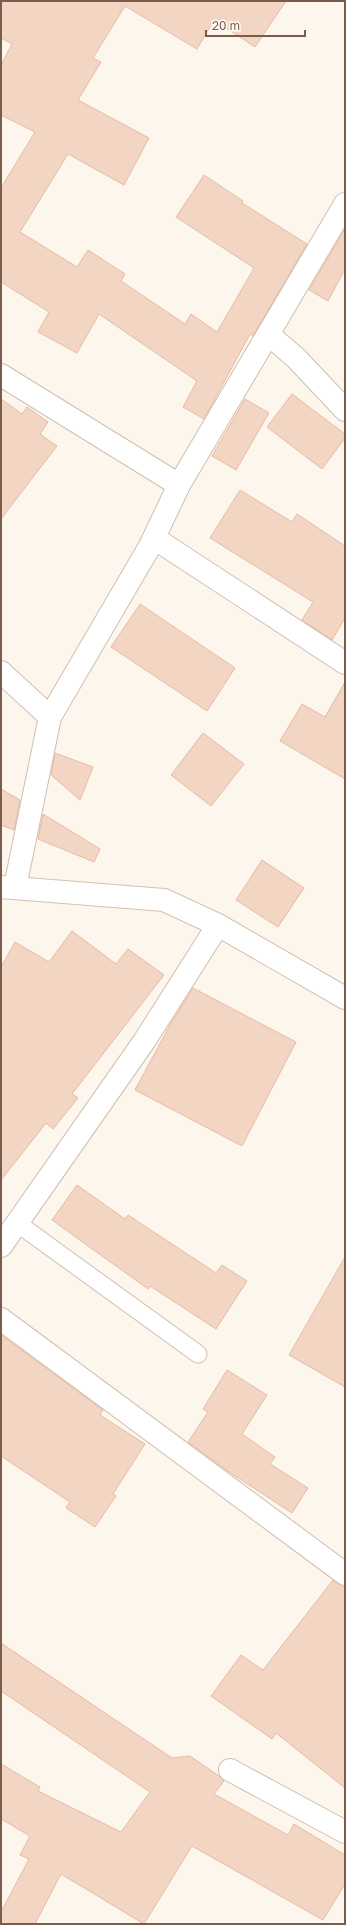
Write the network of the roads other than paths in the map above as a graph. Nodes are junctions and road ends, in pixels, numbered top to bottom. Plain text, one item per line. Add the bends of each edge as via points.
1 (345, 204) edge
2 (268, 334) junction
3 (1, 375) edge
4 (345, 410) edge
5 (179, 485) junction
6 (154, 538) junction
7 (345, 663) edge
8 (1, 672) edge
9 (50, 717) junction
10 (8, 887) edge
11 (218, 925) junction
12 (345, 998) edge
13 (17, 1223) junction
14 (1, 1246) edge
15 (1, 1319) edge
16 (198, 1354) dead end
17 (345, 1574) edge
18 (230, 1770) dead end
19 (345, 1832) edge

1 - 2 street
2 - 4 street via 296,358
2 - 5 street
3 - 5 street
5 - 6 street
6 - 7 street
6 - 9 street
8 - 9 street
9 - 10 street
10 - 11 street via 164,900
11 - 12 street
11 - 13 street via 145,1040
13 - 14 street
13 - 16 lane
15 - 17 street
18 - 19 street

